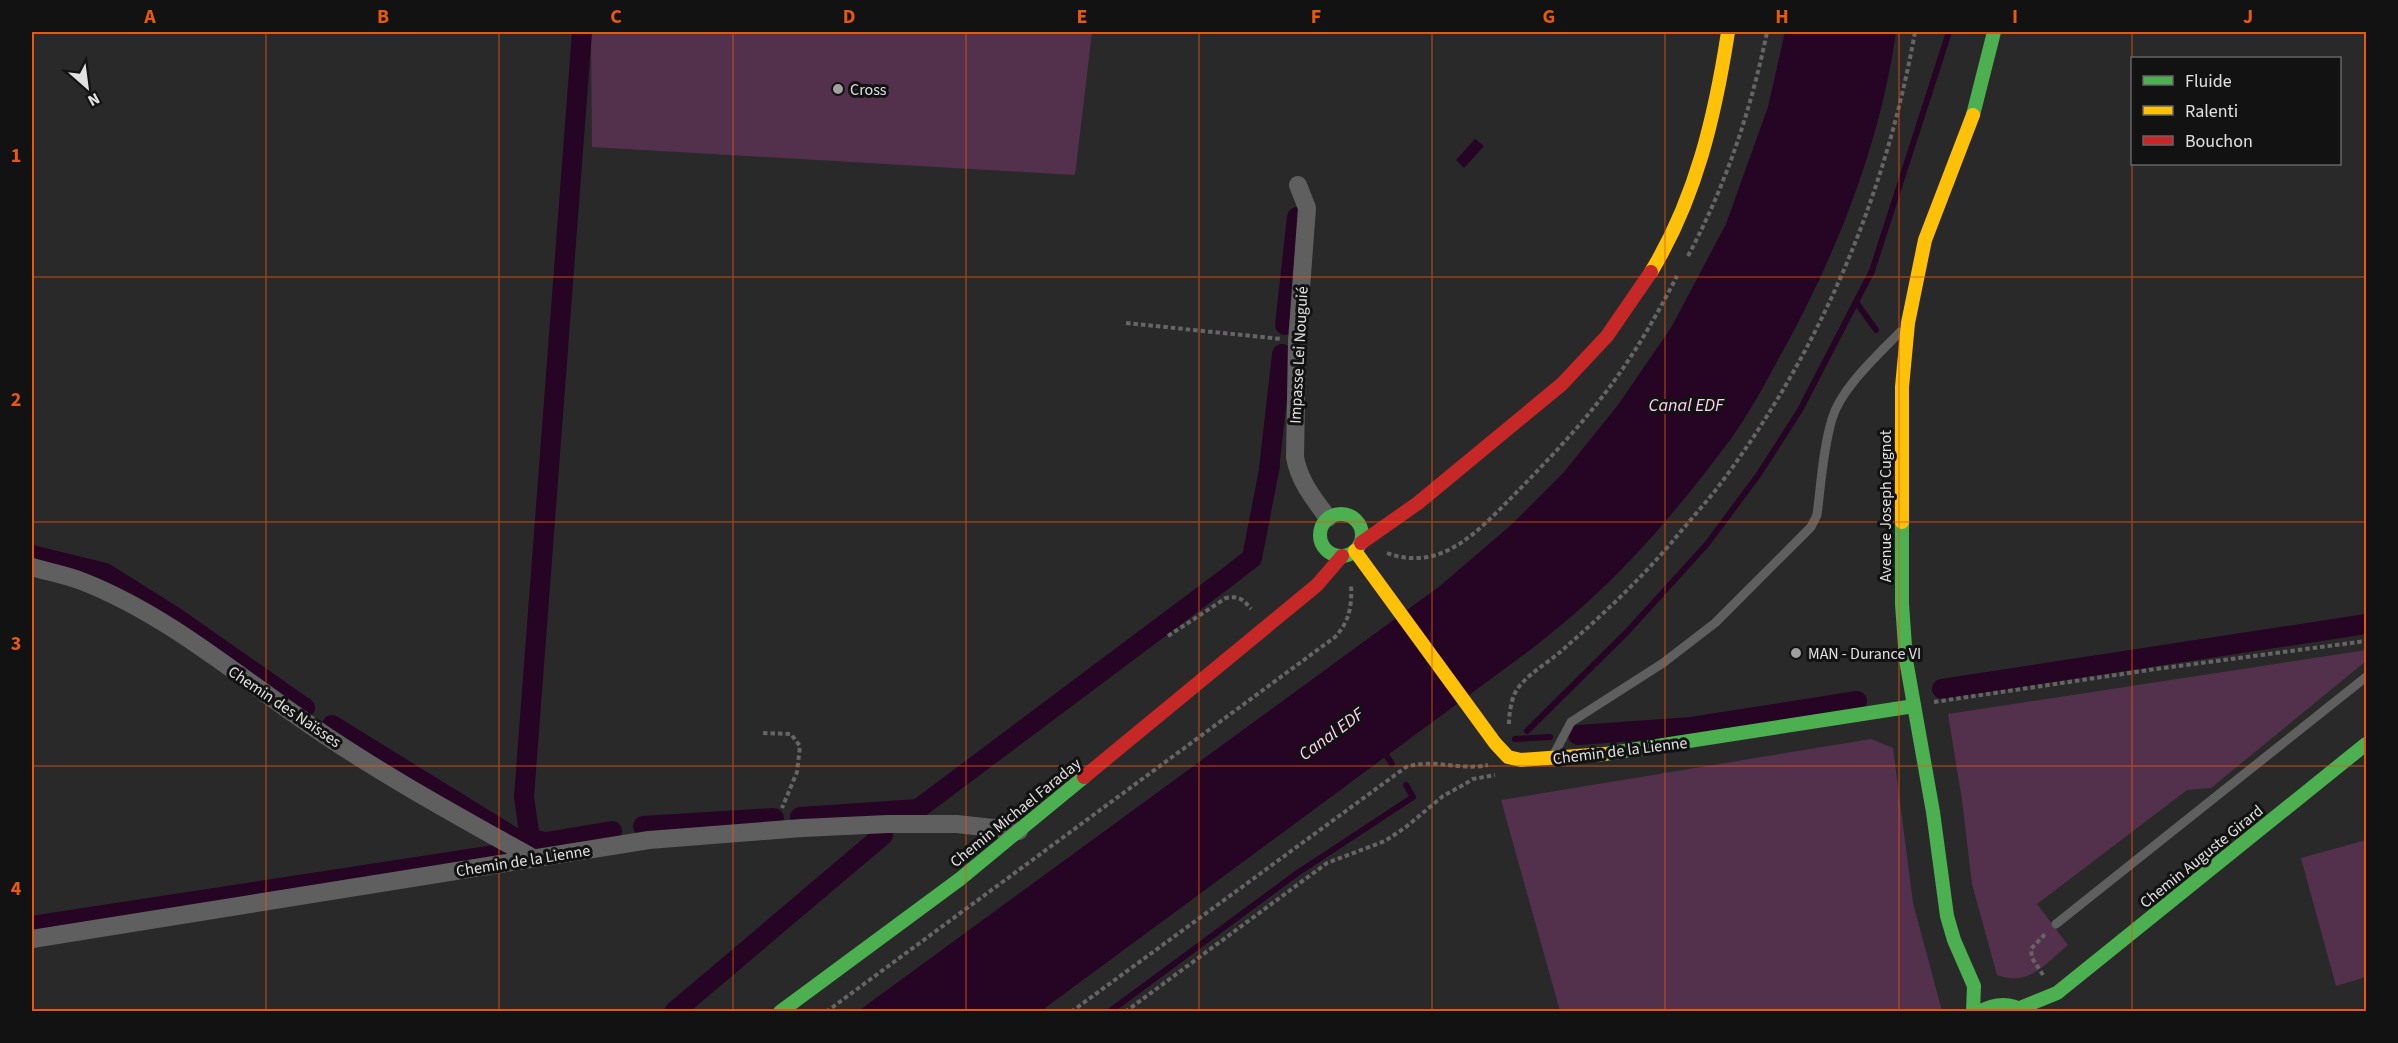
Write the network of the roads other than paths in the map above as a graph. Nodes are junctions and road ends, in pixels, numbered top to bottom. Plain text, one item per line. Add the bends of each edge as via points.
1 (1728, 32) edge
2 (1994, 32) edge
3 (1298, 186) dead end
4 (1908, 323) junction
5 (1457, 472) junction
6 (1352, 516) junction
7 (1328, 518) junction
8 (1321, 542) junction
9 (1352, 551) junction
10 (32, 567) edge
11 (1264, 627) junction
12 (2367, 677) edge
13 (1914, 706) junction
14 (2367, 744) edge
15 (1551, 759) junction
16 (1019, 831) junction
17 (533, 858) junction
18 (2056, 924) road end
19 (32, 939) edge
20 (1974, 986) junction
21 (2057, 993) junction
22 (2002, 1004) junction
23 (2022, 1010) edge
24 (780, 1011) edge
25 (1973, 1011) edge
26 (1979, 1011) edge
27 (2048, 1011) edge

1 - 5 street via 1714,121 1693,188 1660,258 1635,298 1573,374
2 - 4 street, Avenue Joseph Cugnot via 1972,117 1924,240
3 - 7 street, Impasse Lei Nouguié via 1307,208 1294,433 1297,465 1307,489
4 - 13 street, Avenue Joseph Cugnot via 1902,387 1902,604
4 - 15 lane via 1863,371 1832,418 1817,515 1811,527 1716,623 1663,663 1571,722
5 - 6 street via 1393,509
5 - 9 street, Chemin Michael Faraday via 1389,527
6 - 7 street via 1340,513
6 - 9 street via 1362,531
7 - 8 street via 1321,529
8 - 9 street via 1329,552
8 - 11 street, Chemin Michael Faraday via 1310,569
9 - 11 street, Chemin Michael Faraday
9 - 15 street, Chemin de la Lienne via 1495,743 1509,757
10 - 17 street, Chemin des Naïsses via 81,580 156,618 312,727
11 - 16 street, Chemin Michael Faraday
12 - 18 lane
13 - 15 street, Chemin de la Lienne via 1587,757
13 - 20 street, Avenue Joseph Cugnot via 1947,916
14 - 21 street, Chemin Auguste Girard
16 - 17 street, Chemin de la Lienne via 957,824 802,828 649,840
16 - 24 street, Chemin Michael Faraday
17 - 19 street, Chemin de la Lienne
20 - 22 street
20 - 25 street, Avenue Joseph Cugnot
21 - 23 street, Chemin Auguste Girard
21 - 27 street, Chemin Auguste Girard
22 - 23 street
22 - 26 street

